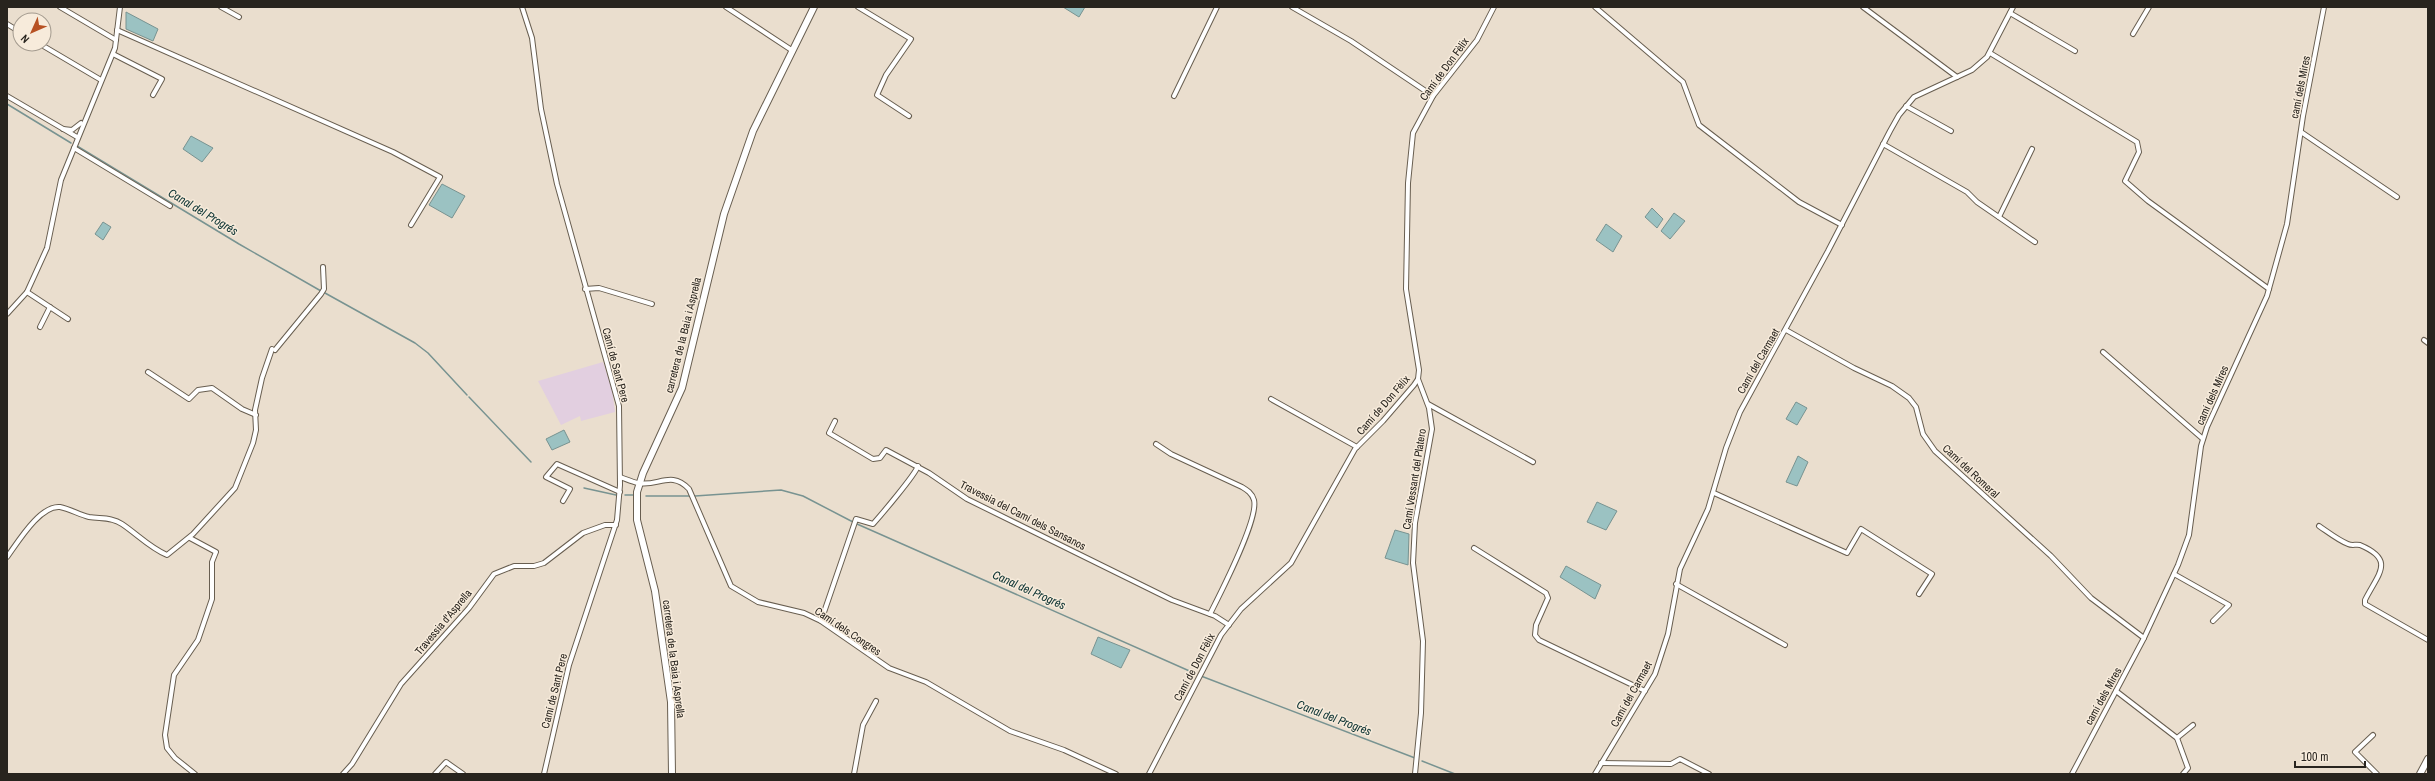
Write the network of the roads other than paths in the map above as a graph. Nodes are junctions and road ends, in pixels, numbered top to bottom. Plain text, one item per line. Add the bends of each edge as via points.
1 (60, 7) edge
2 (120, 7) edge
3 (221, 7) edge
4 (522, 7) edge
5 (726, 7) edge
6 (814, 7) edge
7 (858, 7) edge
8 (1217, 7) edge
9 (1292, 7) edge
10 (1494, 7) edge
11 (1595, 7) edge
12 (1863, 7) edge
13 (2014, 7) edge
14 (2149, 7) edge
15 (2324, 7) edge
16 (2010, 13) junction
17 (239, 17) dead end
18 (117, 30) junction
19 (2133, 34) dead end
20 (116, 40) junction
21 (52, 51) edge
22 (793, 51) junction
23 (2075, 51) dead end
24 (1990, 53) junction
25 (113, 54) junction
26 (1957, 77) junction
27 (101, 80) junction
28 (153, 95) dead end
29 (7, 96) edge
30 (1174, 96) dead end
31 (1433, 96) junction
32 (10, 100) edge
33 (1906, 106) junction
34 (909, 116) dead end
35 (84, 120) junction
36 (60, 129) junction
37 (1950, 130) dead end
38 (2301, 132) junction
39 (78, 136) junction
40 (1883, 144) junction
41 (74, 148) junction
42 (2032, 148) dead end
43 (2397, 197) dead end
44 (170, 206) dead end
45 (1999, 217) junction
46 (411, 225) dead end
47 (1842, 225) junction
48 (2035, 242) dead end
49 (323, 267) dead end
50 (585, 289) junction
51 (2269, 289) junction
52 (26, 292) junction
53 (652, 304) dead end
54 (50, 307) junction
55 (7, 314) edge
56 (68, 319) dead end
57 (40, 327) dead end
58 (1786, 330) junction
59 (2103, 352) dead end
60 (148, 372) dead end
61 (1418, 379) junction
62 (1271, 399) dead end
63 (1428, 404) junction
64 (256, 415) junction
65 (835, 421) dead end
66 (2203, 439) junction
67 (1156, 444) dead end
68 (1357, 447) junction
69 (1533, 462) dead end
70 (918, 466) junction
71 (620, 477) junction
72 (639, 483) junction
73 (620, 492) junction
74 (1714, 493) junction
75 (563, 501) dead end
76 (616, 525) junction
77 (2319, 526) dead end
78 (190, 538) junction
79 (1474, 548) dead end
80 (7, 557) edge
81 (2174, 574) junction
82 (1676, 584) junction
83 (1919, 594) dead end
84 (1210, 614) junction
85 (821, 621) junction
86 (2214, 621) dead end
87 (1229, 625) junction
88 (2144, 638) junction
89 (2428, 640) edge
90 (1785, 646) dead end
91 (1645, 691) junction
92 (2116, 691) junction
93 (876, 701) dead end
94 (2193, 726) dead end
95 (2373, 735) dead end
96 (2177, 738) junction
97 (2428, 759) edge
98 (1601, 763) junction
99 (196, 774) edge
100 (343, 774) edge
101 (435, 774) edge
102 (463, 774) edge
103 (544, 774) edge
104 (672, 774) edge
105 (854, 774) edge
106 (1116, 774) edge
107 (1149, 774) edge
108 (1415, 774) edge
109 (1595, 774) edge
110 (1709, 774) edge
111 (2072, 774) edge
112 (2183, 774) edge
113 (2377, 774) edge
114 (2420, 774) edge

1 - 20 street
2 - 18 street
3 - 17 street
4 - 50 street, Camí de Sant Pere via 532,38 541,109 557,184
5 - 22 street
6 - 22 main road, carretera de la Baia i Asprella
7 - 34 street via 911,39 877,95
8 - 30 street
9 - 31 street via 1351,41
10 - 31 street, Camí de Don Fèlix via 1477,40
11 - 47 street via 1683,82 1699,125 1799,202
12 - 26 street
13 - 16 street, Camí del Carmaet
14 - 19 street
15 - 38 street, camí dels Mires
16 - 23 street
16 - 24 street, Camí del Carmaet
18 - 20 street
18 - 46 street via 393,152 440,177
20 - 25 street
21 - 27 street
22 - 72 main road, carretera de la Baia i Asprella via 753,131 729,197 682,388
24 - 26 street, Camí del Carmaet via 1972,70
24 - 51 street via 2137,142 2139,152 2125,181 2148,201
25 - 27 street
25 - 28 street via 162,79
26 - 33 street, Camí del Carmaet via 1927,90
27 - 35 street
29 - 32 street
31 - 61 street, Camí de Don Fèlix via 1413,133 1408,183 1406,289 1419,370
32 - 36 street
33 - 37 street
33 - 40 street, Camí del Carmaet
35 - 36 street via 72,130
35 - 39 street
36 - 39 street
38 - 43 street
38 - 51 street, camí dels Mires via 2287,224
39 - 41 street
40 - 45 street via 1968,192 1977,202
40 - 47 street, Camí del Carmaet
41 - 44 street
41 - 52 street via 61,180 47,248
42 - 45 street
45 - 48 street
47 - 58 street, Camí del Carmaet
49 - 64 street via 324,290 273,350 262,378
50 - 53 street via 599,288
50 - 71 street, Camí de Sant Pere via 614,381 619,406
51 - 66 street, camí dels Mires
52 - 54 street
52 - 55 street
54 - 56 street
54 - 57 street
58 - 74 street, Camí del Carmaet via 1740,412 1726,448
58 - 88 street, Camí del Romeral via 1892,386 1909,398 1916,407 1923,434 1935,451 2051,556 2091,598
59 - 66 street
60 - 64 street via 189,399 198,390 212,388 242,409
61 - 63 street, Camí Vessant del Platero
61 - 68 street, Camí de Don Fèlix
62 - 68 street
63 - 69 street
63 - 108 street, Camí Vessant del Platero via 1432,429 1415,523 1413,563 1423,641 1421,713
64 - 78 street via 254,444 236,488
65 - 70 street, Travessia del Camí dels Sansanos via 829,433 873,459 880,458 886,450
66 - 81 street, camí dels Mires via 2190,535
67 - 84 street via 1170,454 1242,487 1250,493 1254,501 1241,549
68 - 87 street, Camí de Don Fèlix via 1336,479 1291,563 1241,609
70 - 84 street, Travessia del Camí dels Sansanos via 967,499 1172,600
70 - 85 street via 915,474 873,524 856,519
71 - 72 street, Camí dels Congres
71 - 73 street, Camí de Sant Pere
72 - 85 street, Camí dels Congres via 668,480 683,482 689,489 731,586 758,602 804,613
72 - 104 main road, carretera de la Baia i Asprella via 637,520 655,590 671,702
73 - 75 street via 558,464 546,477 570,489
73 - 76 street, Camí de Sant Pere
74 - 82 street, Camí del Carmaet via 1685,555
74 - 83 street via 1847,553 1861,529 1932,574
76 - 100 street, Travessia d'Asprella via 605,525 583,533 544,563 514,566 494,574 469,608 401,684 356,758
76 - 103 street, Camí de Sant Pere via 569,665
77 - 89 street via 2349,545 2358,544 2378,555 2382,568 2365,604
78 - 80 street via 167,554 156,550 120,523 110,519 90,517 61,507 50,508 38,517
78 - 99 street via 216,552 212,562 212,599 198,640 174,675 165,735 167,748 175,758
79 - 91 street via 1546,593 1548,598 1536,626 1535,635 1539,640
81 - 86 street via 2230,605
81 - 88 street, camí dels Mires
82 - 90 street
82 - 91 street, Camí del Carmaet via 1668,634 1655,674
84 - 87 street, Travessia del Camí dels Sansanos
85 - 106 street, Camí dels Congres via 889,668 926,682 1010,731 1064,750
87 - 107 street, Camí de Don Fèlix via 1221,635
88 - 92 street, camí dels Mires
91 - 98 street, Camí del Carmaet
92 - 96 street
92 - 111 street, camí dels Mires
93 - 105 street via 863,725
94 - 96 street
95 - 113 street via 2355,752
96 - 112 street via 2188,768
97 - 114 main road
98 - 109 street, Camí del Carmaet
98 - 110 street via 1671,764 1680,759
101 - 102 street via 446,762

